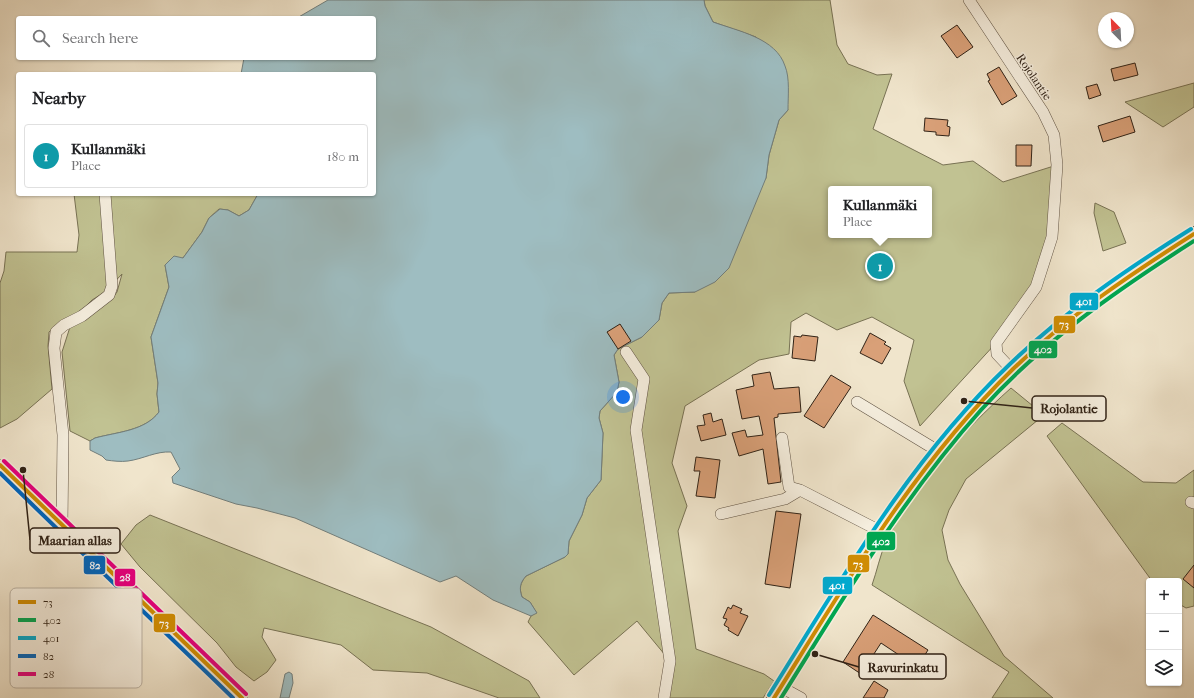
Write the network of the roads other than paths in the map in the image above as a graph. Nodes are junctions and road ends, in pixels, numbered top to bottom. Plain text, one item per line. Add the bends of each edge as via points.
1 (969, 0) edge
2 (105, 196) edge
3 (1194, 234) edge
4 (626, 352) dead end
5 (1012, 370) junction
6 (856, 402) dead end
7 (782, 438) dead end
8 (938, 451) junction
9 (0, 465) edge
10 (800, 490) junction
11 (721, 514) dead end
12 (62, 526) junction
13 (880, 531) junction
14 (127, 588) edge
15 (142, 602) edge
16 (778, 692) edge
17 (242, 698) edge
18 (664, 698) edge
19 (801, 698) edge

1 - 5 street, Rojolantie via 1043,112 1054,135 1057,165 1052,237 1036,287 996,343 997,354
2 - 12 street via 112,286 109,295 56,332 54,348 64,435
3 - 5 main road via 1093,302
4 - 18 street via 644,379 636,430 670,661
5 - 8 main road
6 - 8 street
7 - 10 street via 789,488
8 - 13 main road
9 - 12 street
10 - 11 street via 785,499
10 - 13 street
12 - 14 street
13 - 16 main road
15 - 17 street
16 - 19 street

